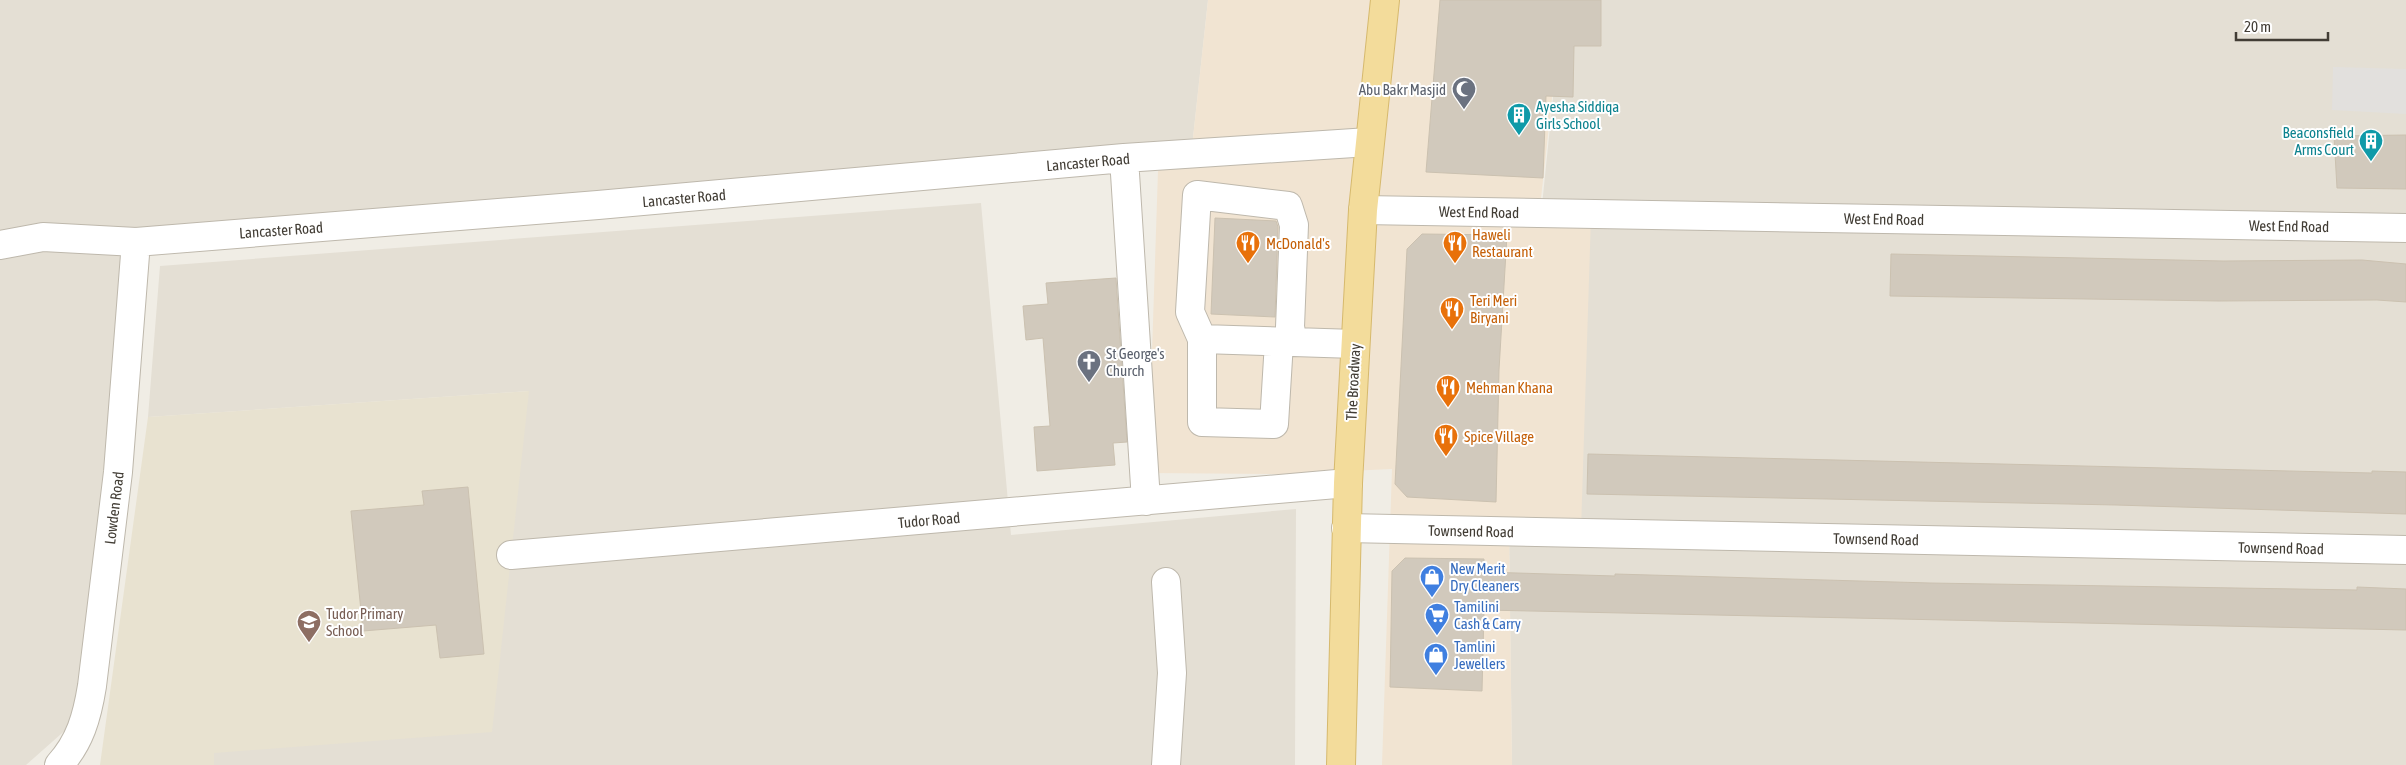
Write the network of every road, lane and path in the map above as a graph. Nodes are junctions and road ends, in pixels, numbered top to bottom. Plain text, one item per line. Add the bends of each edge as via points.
1 (1385, 0) edge
2 (1369, 142) junction
3 (1124, 158) junction
4 (1363, 210) junction
5 (2406, 228) edge
6 (136, 242) junction
7 (0, 245) edge
8 (1202, 339) junction
9 (1286, 342) junction
10 (1355, 344) junction
11 (1348, 483) junction
12 (1146, 500) junction
13 (1346, 528) junction
14 (2406, 550) edge
15 (511, 555) dead end
16 (1166, 582) dead end
17 (59, 765) edge
18 (1166, 765) edge
19 (1341, 765) edge

1 - 2 main road, The Broadway
2 - 3 street, Lancaster Road
2 - 4 main road, The Broadway
3 - 6 street, Lancaster Road via 598,206
3 - 12 street
4 - 5 street, West End Road
4 - 10 main road, The Broadway
6 - 7 street, Lancaster Road via 43,238
6 - 17 street, Lowden Road via 118,472 88,716 82,732
8 - 9 street
8 - 9 street via 1202,422 1274,424
8 - 9 street via 1190,312 1197,196 1288,206 1294,225 1290,327
9 - 10 street
10 - 11 main road, The Broadway
11 - 12 street, Tudor Road
11 - 13 main road, The Broadway
12 - 15 street, Tudor Road
13 - 14 street, Townsend Road
13 - 19 main road, The Broadway
16 - 18 street via 1172,673

